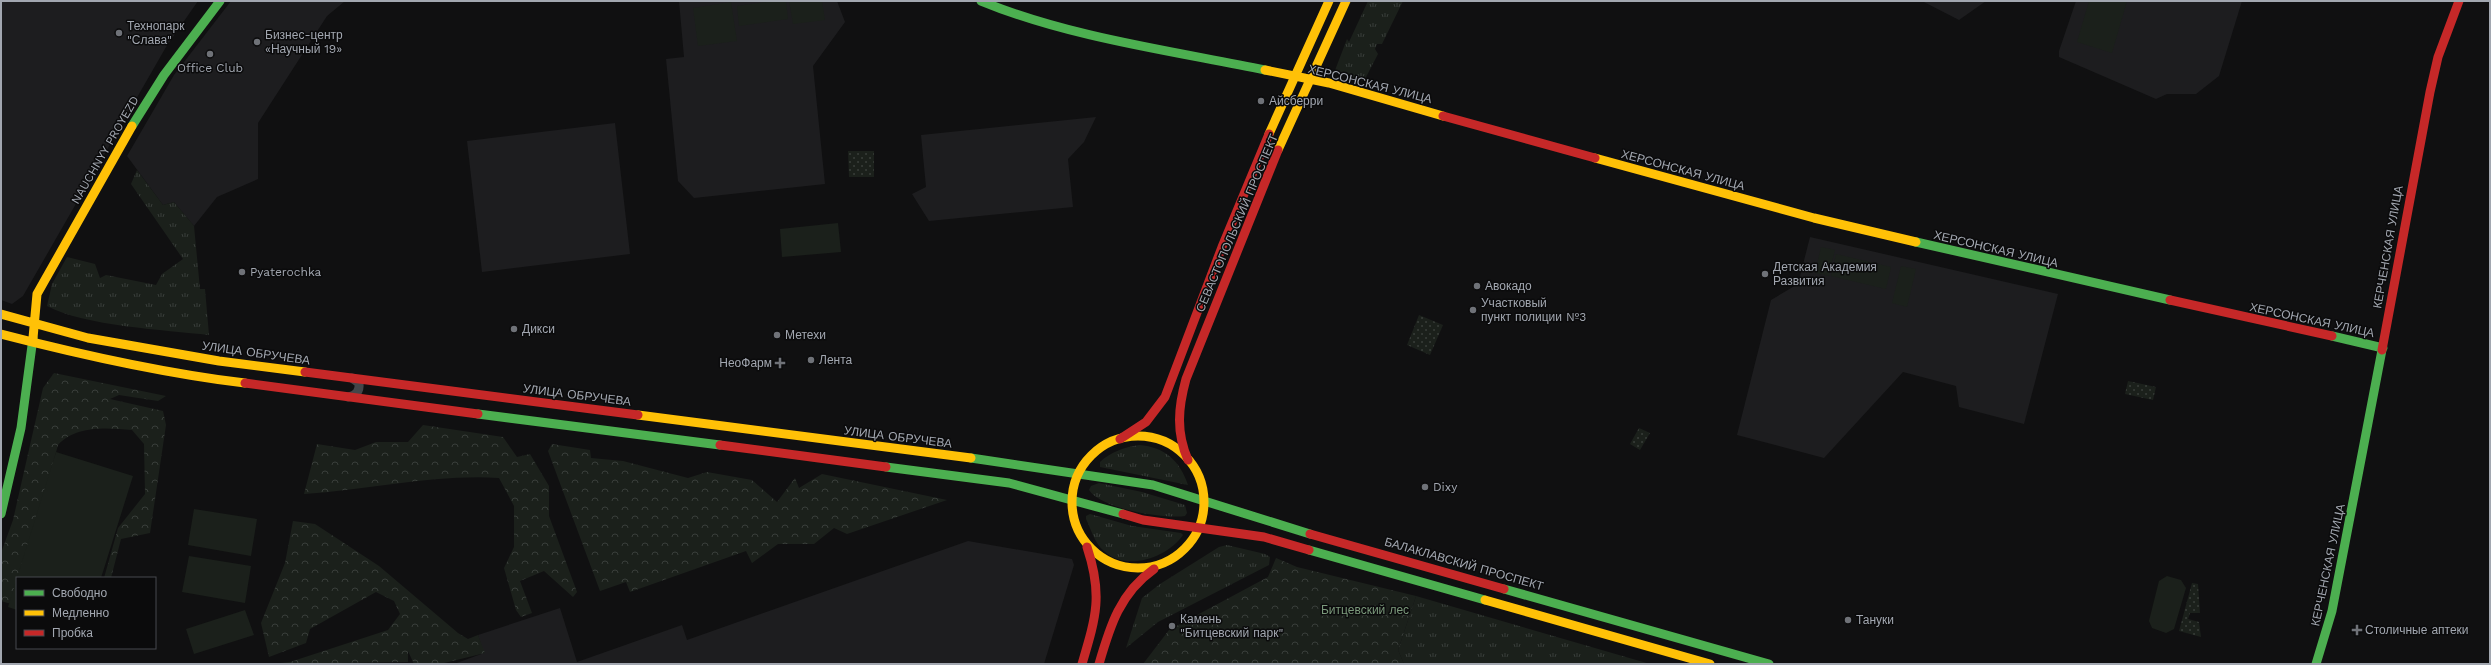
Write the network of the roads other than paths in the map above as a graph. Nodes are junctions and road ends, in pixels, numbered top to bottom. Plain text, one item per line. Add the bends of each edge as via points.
1 (220, 1) edge
2 (980, 1) edge
3 (1329, 1) edge
4 (1346, 1) edge
5 (2459, 1) edge
6 (1293, 77) junction
7 (1310, 81) junction
8 (1, 314) edge
9 (33, 322) junction
10 (1, 334) edge
11 (32, 344) junction
12 (2383, 348) junction
13 (351, 378) junction
14 (348, 397) junction
15 (1120, 439) junction
16 (1188, 460) junction
17 (1078, 473) junction
18 (1153, 485) joint
19 (1203, 499) junction
20 (1072, 501) junction
21 (1, 514) edge
22 (1201, 527) junction
23 (1086, 545) junction
24 (1160, 565) junction
25 (1082, 664) edge
26 (1099, 664) edge
27 (1710, 664) edge
28 (1769, 664) edge
29 (2316, 664) edge

1 - 9 main road, NAUCHNYY PROYEZD via 164,75 125,136 37,294
2 - 6 main road, ХЕРСОНСКАЯ УЛИЦА via 1052,26
3 - 6 main road, СЕВАСТОПОЛЬСКИЙ ПРОСПЕКТ
4 - 7 main road, СЕВАСТОПОЛЬСКИЙ ПРОСПЕКТ
5 - 12 main road, КЕРЧЕНСКАЯ УЛИЦА via 2438,57 2430,92
6 - 7 main road, ХЕРСОНСКАЯ УЛИЦА
6 - 15 main road, СЕВАСТОПОЛЬСКИЙ ПРОСПЕКТ via 1202,296 1165,397 1145,425
7 - 12 main road, ХЕРСОНСКАЯ УЛИЦА via 1359,91 1502,133 1814,218
7 - 16 main road, СЕВАСТОПОЛЬСКИЙ ПРОСПЕКТ via 1223,283 1187,378 1177,424 1180,442
8 - 9 main road, УЛИЦА ОБРУЧЕВА
9 - 11 main road, NAUCHNYY PROYEZD
9 - 13 main road, УЛИЦА ОБРУЧЕВА via 88,338 153,351
10 - 11 main road
11 - 14 main road via 196,377
11 - 21 main road, NAUCHNYY PROYEZD via 21,428
12 - 29 main road, КЕРЧЕНСКАЯ УЛИЦА via 2332,611
13 - 14 street via 359,383 359,390 355,395
13 - 17 main road, УЛИЦА ОБРУЧЕВА
14 - 20 main road via 976,478 1042,491
15 - 16 main road via 1134,436 1162,439 1175,446
15 - 17 main road via 1098,449 1085,461
16 - 19 main road via 1196,473
17 - 18 main road, УЛИЦА ОБРУЧЕВА
17 - 20 main road
18 - 19 main road, БАЛАКЛАВСКИЙ ПРОСПЕКТ
19 - 22 main road
19 - 28 main road, БАЛАКЛАВСКИЙ ПРОСПЕКТ via 1290,528
20 - 22 main road via 1143,520
20 - 23 main road via 1076,524
22 - 24 main road via 1185,548
22 - 27 main road via 1264,537
23 - 24 main road via 1094,554 1114,566 1138,569
23 - 25 main road via 1099,589 1096,619
24 - 26 main road via 1141,578 1114,612

